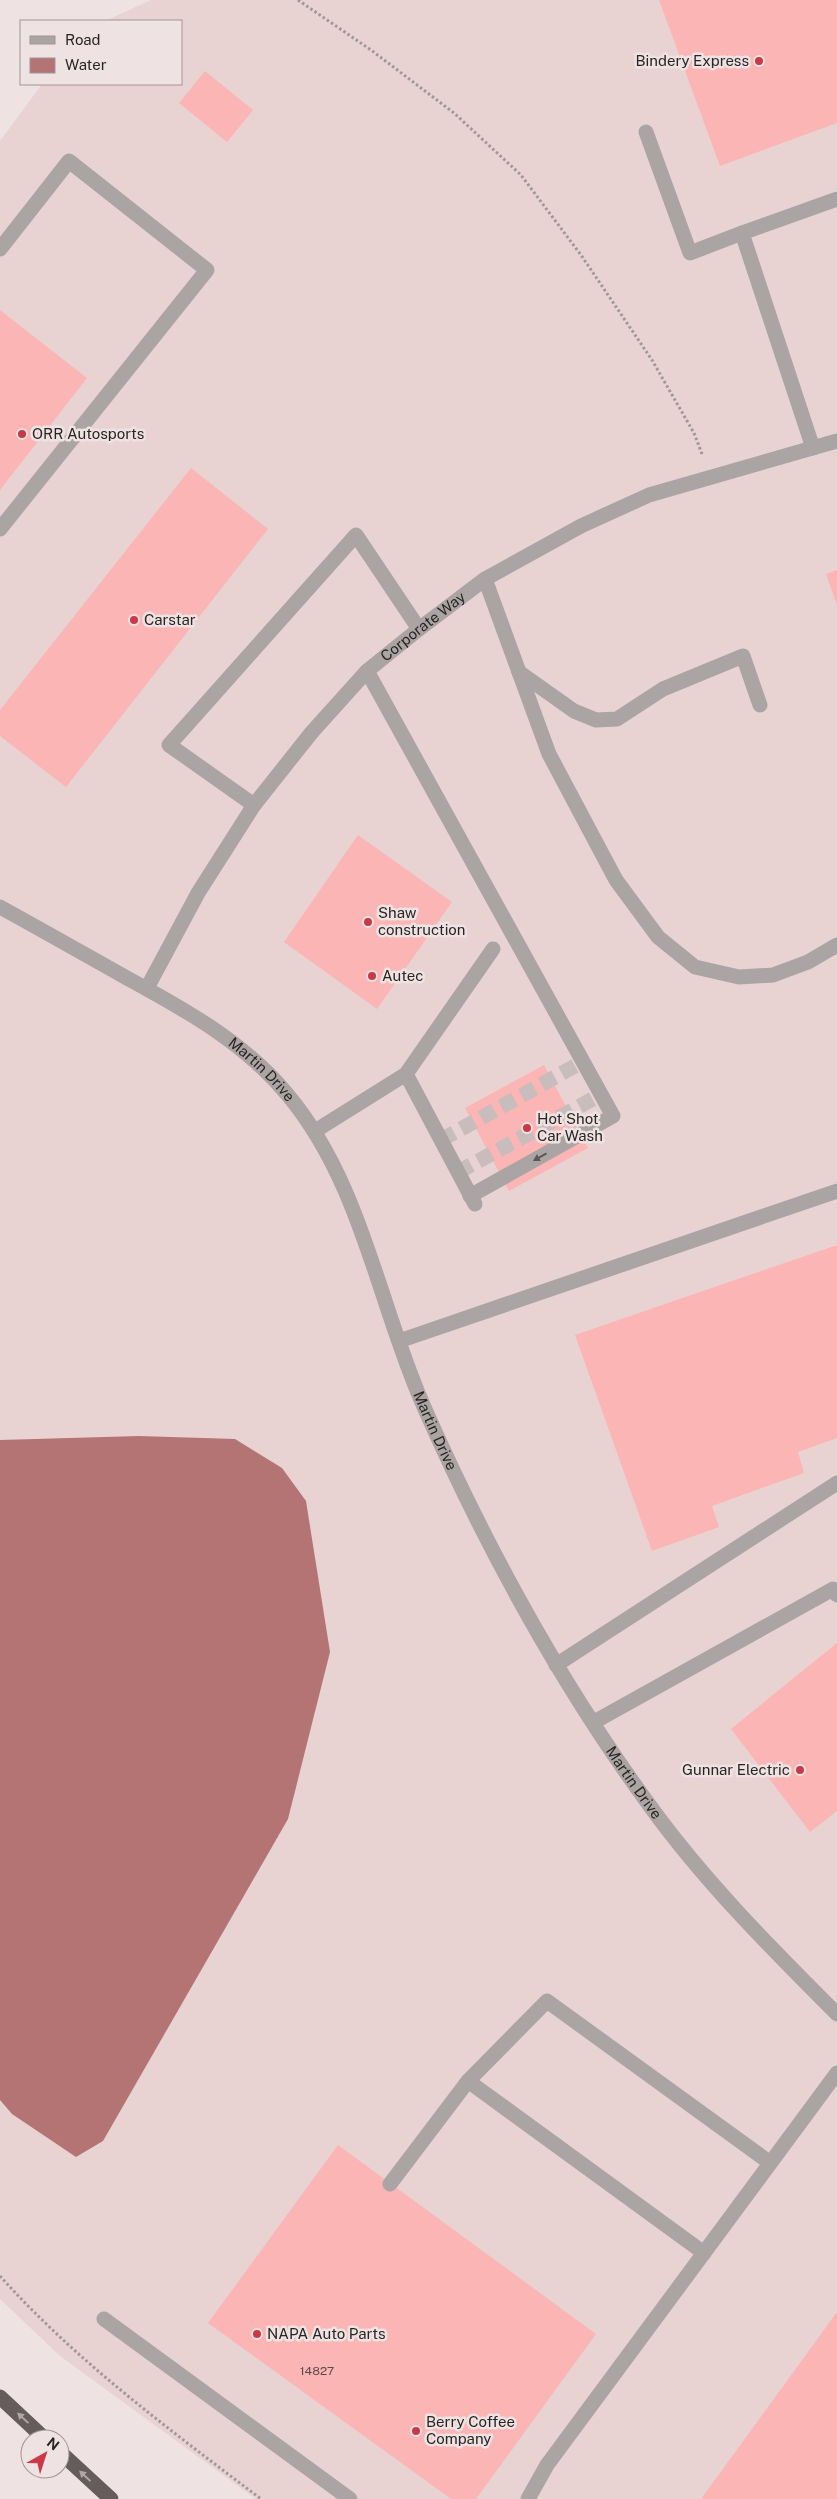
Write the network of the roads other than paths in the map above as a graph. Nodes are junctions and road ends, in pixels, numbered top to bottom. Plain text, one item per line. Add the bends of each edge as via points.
1 (646, 132) dead end
2 (837, 199) edge
3 (742, 233) junction
4 (0, 248) edge
5 (837, 440) edge
6 (813, 448) junction
7 (0, 529) edge
8 (485, 579) junction
9 (419, 629) junction
10 (367, 671) junction
11 (519, 672) junction
12 (760, 704) dead end
13 (254, 805) junction
14 (0, 907) edge
15 (837, 945) edge
16 (493, 949) dead end
17 (147, 988) junction
18 (406, 1074) junction
19 (315, 1131) junction
20 (837, 1191) edge
21 (400, 1341) junction
22 (837, 1483) edge
23 (837, 1595) edge
24 (556, 1665) junction
25 (594, 1722) junction
26 (837, 2014) edge
27 (837, 2073) edge
28 (468, 2081) junction
29 (769, 2162) junction
30 (390, 2184) dead end
31 (704, 2252) junction
32 (104, 2319) dead end
33 (0, 2397) edge
34 (34, 2429) edge
35 (70, 2461) edge
36 (111, 2499) edge
37 (350, 2499) edge
38 (528, 2499) edge

1 - 3 street via 690,252
2 - 3 street
3 - 6 street
4 - 7 street via 69,161 207,270
5 - 6 street, Corporate Way
6 - 8 street, Corporate Way via 649,495 581,526
8 - 9 street, Corporate Way
8 - 11 street
9 - 10 street, Corporate Way
9 - 13 street via 356,535 169,745
10 - 13 street, Corporate Way via 312,732
10 -> 18 street via 613,1116 473,1200
11 - 12 street via 574,711 596,720 617,718 663,689 743,656
11 - 15 street via 549,754 616,880 658,937 695,967 739,977 773,975 808,962
13 - 17 street, Corporate Way via 198,893
14 - 17 street, Martin Drive
16 - 18 street
17 - 19 street, Martin Drive via 191,1013 234,1044 286,1092
18 - 19 street
19 - 21 street, Martin Drive via 324,1143 358,1220
20 - 21 street
21 - 24 street, Martin Drive via 423,1404 490,1546
22 - 24 street
23 - 25 street via 833,1589
24 - 25 street, Martin Drive
25 - 26 street, Martin Drive via 650,1806 697,1865 762,1939
27 - 29 street
28 - 29 street via 547,2001
28 - 30 street
28 - 31 street
29 - 31 street
31 - 38 street via 547,2465
32 - 37 street
34 -> 33 highway
36 -> 35 highway

